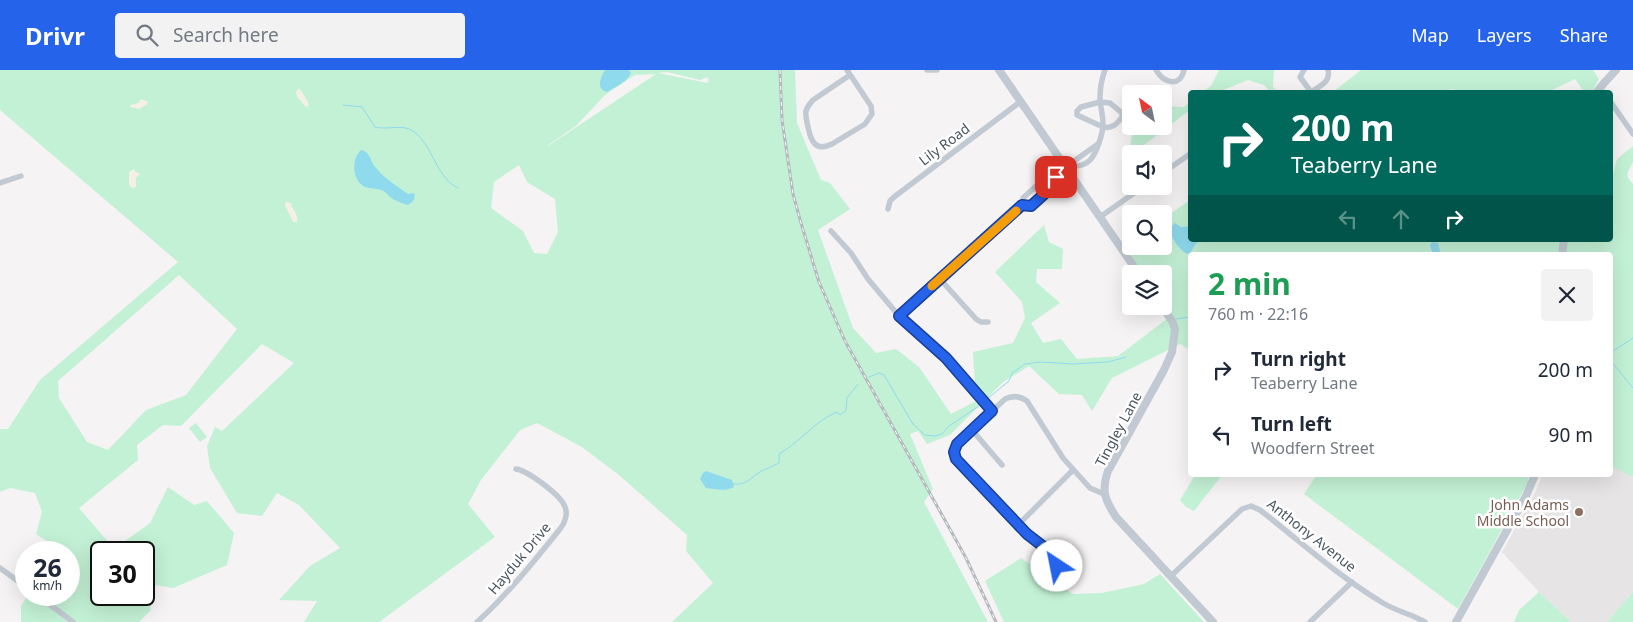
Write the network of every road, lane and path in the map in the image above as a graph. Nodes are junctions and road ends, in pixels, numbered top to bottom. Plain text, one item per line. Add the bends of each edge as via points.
1 (927, 70) edge
2 (937, 70) edge
3 (999, 70) edge
4 (1105, 70) edge
5 (1156, 70) edge
6 (1184, 70) edge
7 (1304, 70) edge
8 (1328, 70) edge
9 (1616, 70) edge
10 (849, 73) edge
11 (1309, 90) edge
12 (1314, 90) edge
13 (1601, 90) edge
14 (1020, 102) junction
15 (1100, 102) junction
16 (1613, 106) edge
17 (1103, 126) junction
18 (1633, 134) edge
19 (1188, 155) edge
20 (1172, 166) edge
21 (1070, 168) junction
22 (21, 176) dead end
23 (1056, 177) junction
24 (0, 183) edge
25 (1131, 195) edge
26 (1022, 205) junction
27 (888, 209) dead end
28 (1100, 217) junction
29 (831, 231) dead end
30 (1133, 265) edge
31 (940, 279) junction
32 (1168, 315) edge
33 (899, 316) junction
34 (988, 322) dead end
35 (992, 411) junction
36 (972, 430) junction
37 (1002, 465) dead end
38 (516, 469) dead end
39 (1073, 470) junction
40 (1534, 477) edge
41 (1104, 494) junction
42 (1018, 525) junction
43 (1057, 566) dead end
44 (0, 568) edge
45 (1171, 576) junction
46 (15, 579) edge
47 (1352, 582) junction
48 (52, 606) edge
49 (73, 622) edge
50 (477, 622) edge
51 (1213, 622) edge
52 (1310, 622) edge
53 (1425, 622) edge
54 (1456, 622) edge

1 - 2 street
3 - 14 street
4 - 15 street
5 - 6 street via 1172,82 1183,77
7 - 11 street via 1300,78
8 - 12 street via 1326,82
9 - 13 street
10 - 10 street via 808,105 809,134 818,146 832,144 870,118 871,106
14 - 21 street
14 - 27 street, Lily Road via 894,197
15 - 17 street
15 - 17 street via 1110,103 1123,115 1113,126
15 - 17 street via 1081,107 1076,113
16 - 18 street
17 - 21 street via 1098,144 1074,161
19 - 20 street
21 - 23 street
21 - 28 street
22 - 24 street
23 - 26 street via 1045,178 1023,198
23 - 26 street via 1052,187 1031,206
25 - 28 street
26 - 31 street
28 - 30 street
29 - 33 street
31 - 33 street
31 - 34 street via 976,319
32 - 41 street, Tingley Lane via 1175,329 1172,352 1108,472
33 - 35 street via 946,358
35 - 36 street
35 - 39 street via 1009,397 1024,399
36 - 37 street
36 - 42 street via 957,444 956,459
38 - 50 street, Hayduk Drive via 530,474 562,501 566,508 565,520 514,584
39 - 41 street via 1090,488
39 - 42 street
40 - 54 street
41 - 45 street via 1116,517
42 - 43 street via 1053,554
44 - 46 street
45 - 47 street, Anthony Avenue via 1242,509 1251,506
45 - 51 street
47 - 52 street
47 - 53 street, Anthony Avenue via 1384,604
48 - 49 street

